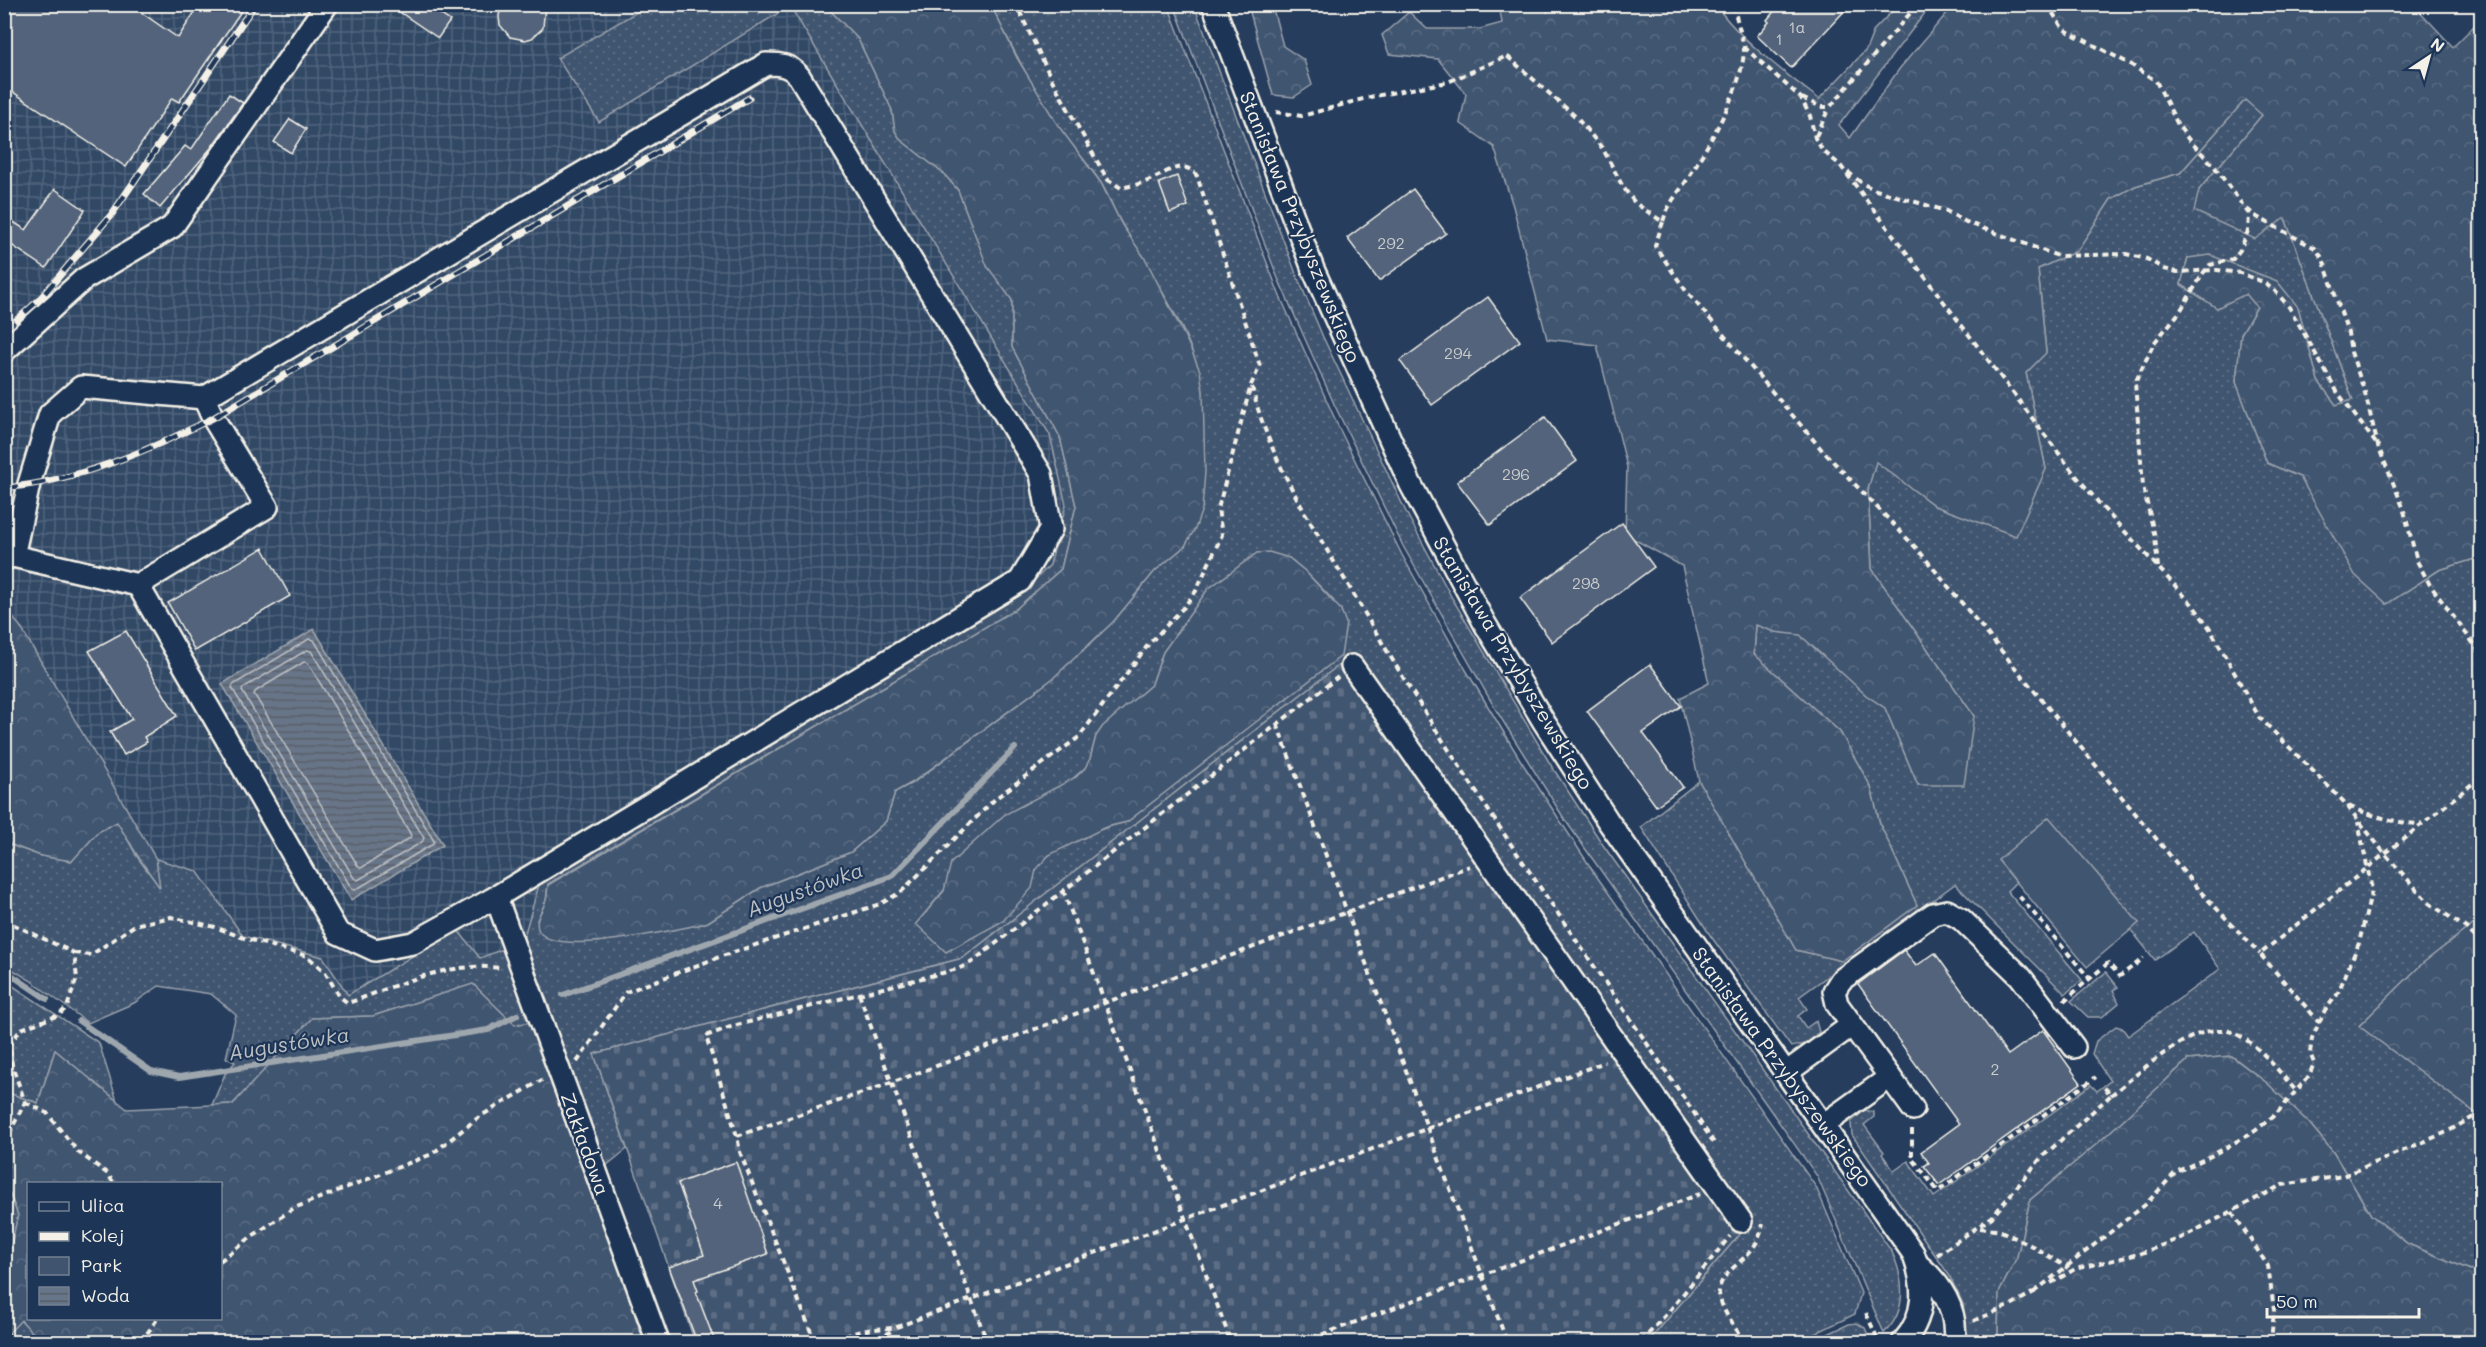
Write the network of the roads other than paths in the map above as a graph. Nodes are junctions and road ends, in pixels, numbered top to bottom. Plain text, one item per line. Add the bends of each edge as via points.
1 (327, 4) edge
2 (1213, 4) edge
3 (4, 351) edge
4 (204, 398) junction
5 (9, 557) edge
6 (138, 585) junction
7 (1352, 666) road end
8 (496, 897) junction
9 (1852, 1025) junction
10 (2074, 1047) dead end
11 (1786, 1073) junction
12 (1890, 1077) junction
13 (1913, 1109) road end
14 (1823, 1125) junction
15 (1751, 1220) road end
16 (1917, 1264) junction
17 (1954, 1335) edge
18 (658, 1342) edge
19 (1903, 1342) edge

1 - 3 street via 172,227 84,279
2 - 11 street, Stanisława Przybyszewskiego via 1313,269 1410,483 1485,624 1608,821
4 - 5 street via 81,387 50,414
4 - 6 street via 267,507
4 - 8 street via 766,64 782,64 799,76 1041,474 1051,529 1020,581
5 - 6 street
6 - 8 street via 338,933 375,950 412,943
7 - 15 street via 1718,1187
8 - 18 street, Zakładowa
9 - 10 street via 1834,998 1837,985 1933,914 1947,911 1961,919 2020,976
9 - 11 street
9 - 12 street
11 - 14 street, Stanisława Przybyszewskiego
12 - 13 street
12 - 14 street
14 - 16 street, Stanisława Przybyszewskiego via 1906,1242
16 - 17 street, Stanisława Przybyszewskiego via 1933,1277 1946,1296
16 - 19 street, Stanisława Przybyszewskiego via 1923,1300 1918,1319

